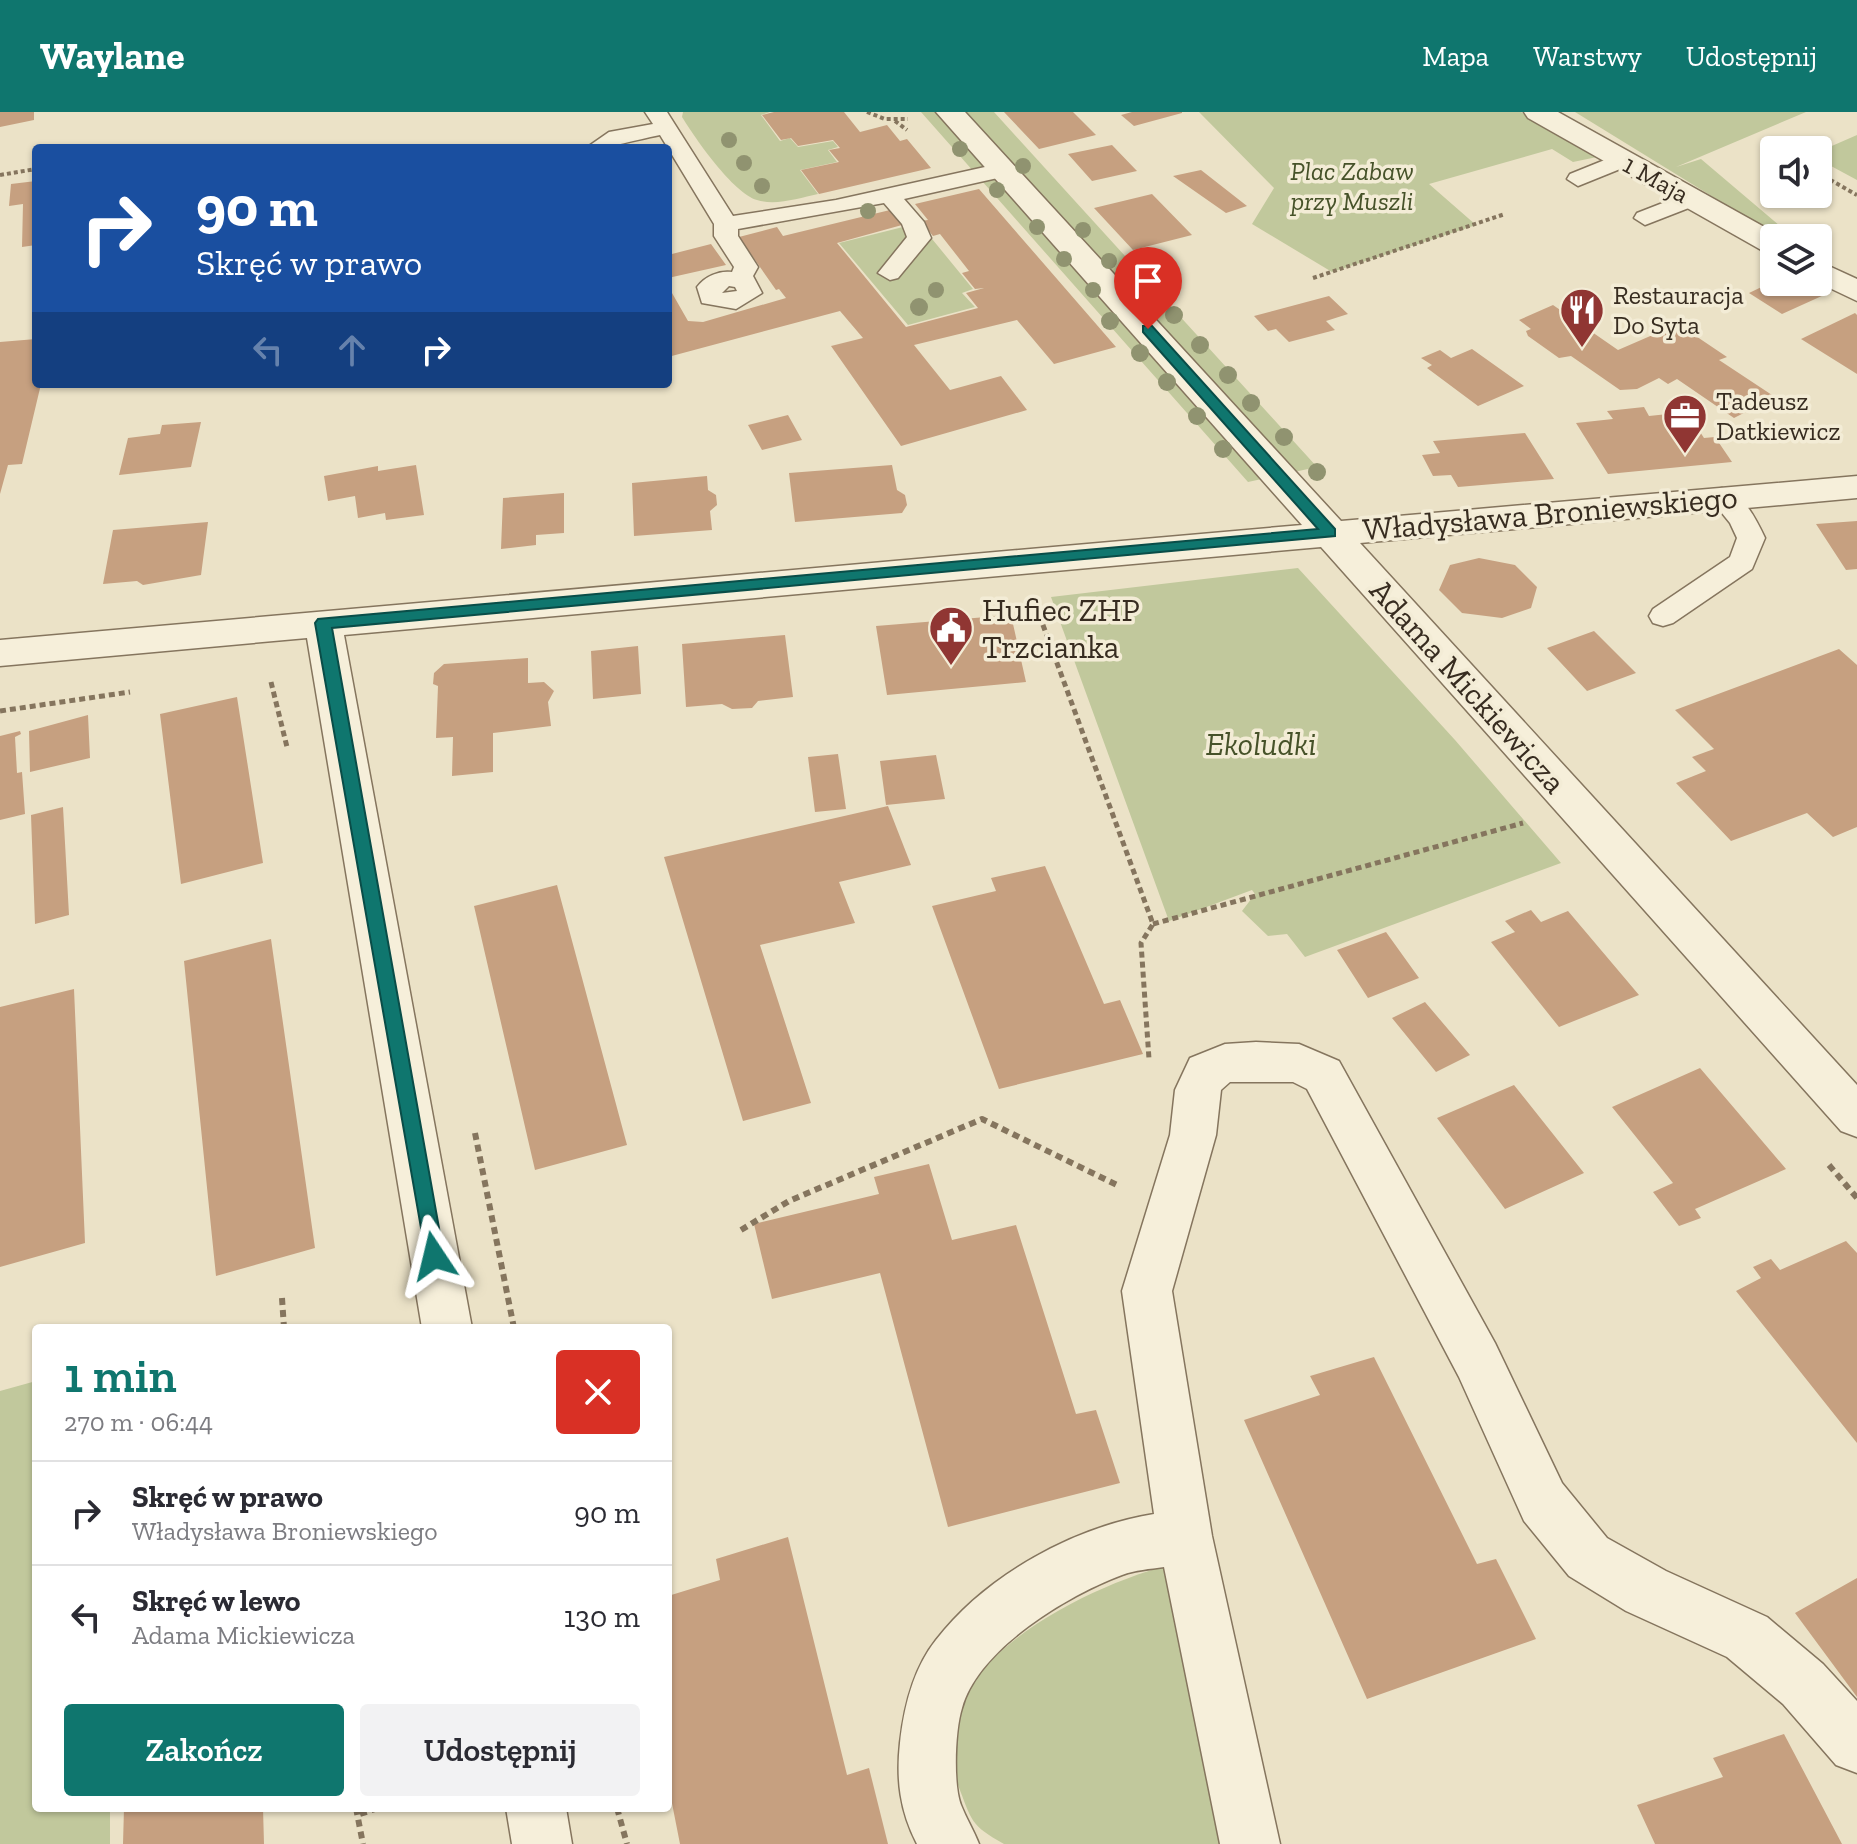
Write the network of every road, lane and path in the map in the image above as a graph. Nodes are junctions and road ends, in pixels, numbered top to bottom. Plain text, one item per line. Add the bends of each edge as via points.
1 (867, 112) edge
2 (950, 112) edge
3 (1538, 112) edge
4 (909, 118) dead end
5 (660, 120) edge
6 (604, 144) edge
7 (1622, 160) junction
8 (32, 170) edge
9 (1003, 170) junction
10 (0, 175) edge
11 (1578, 179) dead end
12 (1832, 181) edge
13 (889, 195) junction
14 (1857, 195) edge
15 (1691, 199) junction
16 (1505, 214) dead end
17 (1645, 218) dead end
18 (726, 224) junction
19 (1760, 237) edge
20 (890, 273) dead end
21 (1313, 278) dead end
22 (1832, 278) edge
23 (740, 279) dead end
24 (1857, 292) edge
25 (1857, 487) edge
26 (1722, 497) junction
27 (1330, 533) junction
28 (1018, 560) junction
29 (1663, 616) dead end
30 (323, 623) junction
31 (0, 653) edge
32 (1519, 810) dead end
33 (1153, 924) junction
34 (1147, 1071) dead end
35 (1857, 1117) edge
36 (1819, 1154) dead end
37 (1124, 1173) dead end
38 (1121, 1187) junction
39 (1857, 1198) edge
40 (1118, 1200) dead end
41 (1172, 1208) junction
42 (741, 1230) dead end
43 (282, 1298) dead end
44 (284, 1324) edge
45 (446, 1324) edge
46 (1185, 1536) junction
47 (1857, 1744) edge
48 (358, 1812) edge
49 (537, 1812) edge
50 (618, 1812) edge
51 (363, 1844) edge
52 (542, 1844) edge
53 (627, 1844) edge
54 (949, 1844) edge
55 (1250, 1844) edge

1 - 4 path via 885,119
2 - 9 street, Adama Mickiewicza
3 - 7 street, 1 Maja
5 - 6 lane
5 - 18 lane
7 - 11 lane
7 - 15 street, 1 Maja
8 - 10 path
9 - 13 lane
9 - 27 street, Adama Mickiewicza
12 - 14 path
13 - 18 lane
13 - 20 lane via 913,222 919,238
15 - 17 lane
15 - 19 street, 1 Maja
16 - 21 path
18 - 23 lane via 726,236 746,267
22 - 24 street
25 - 26 street, Władysława Broniewskiego
26 - 27 street, Władysława Broniewskiego
26 - 29 lane via 1751,538 1742,562
27 - 28 street, Władysława Broniewskiego
27 - 35 street, Adama Mickiewicza
28 - 30 street, Władysława Broniewskiego
28 - 33 path
30 - 31 street, Władysława Broniewskiego
30 - 45 street
32 - 33 path via 1529,821
33 - 34 path via 1141,943
36 - 39 path
37 - 38 path
38 - 40 path
38 - 41 path
38 - 42 path via 982,1119 789,1201
41 - 46 street via 1147,1291
41 - 47 street via 1206,1072 1225,1063 1256,1061 1299,1063 1323,1075 1477,1360 1543,1502 1588,1557 1646,1591 1747,1637 1803,1684
43 - 44 path
46 - 54 street via 1124,1546 1059,1574 995,1617 954,1662 933,1705 927,1768 931,1809
46 - 55 street
48 - 51 path
49 - 52 street
50 - 53 path

